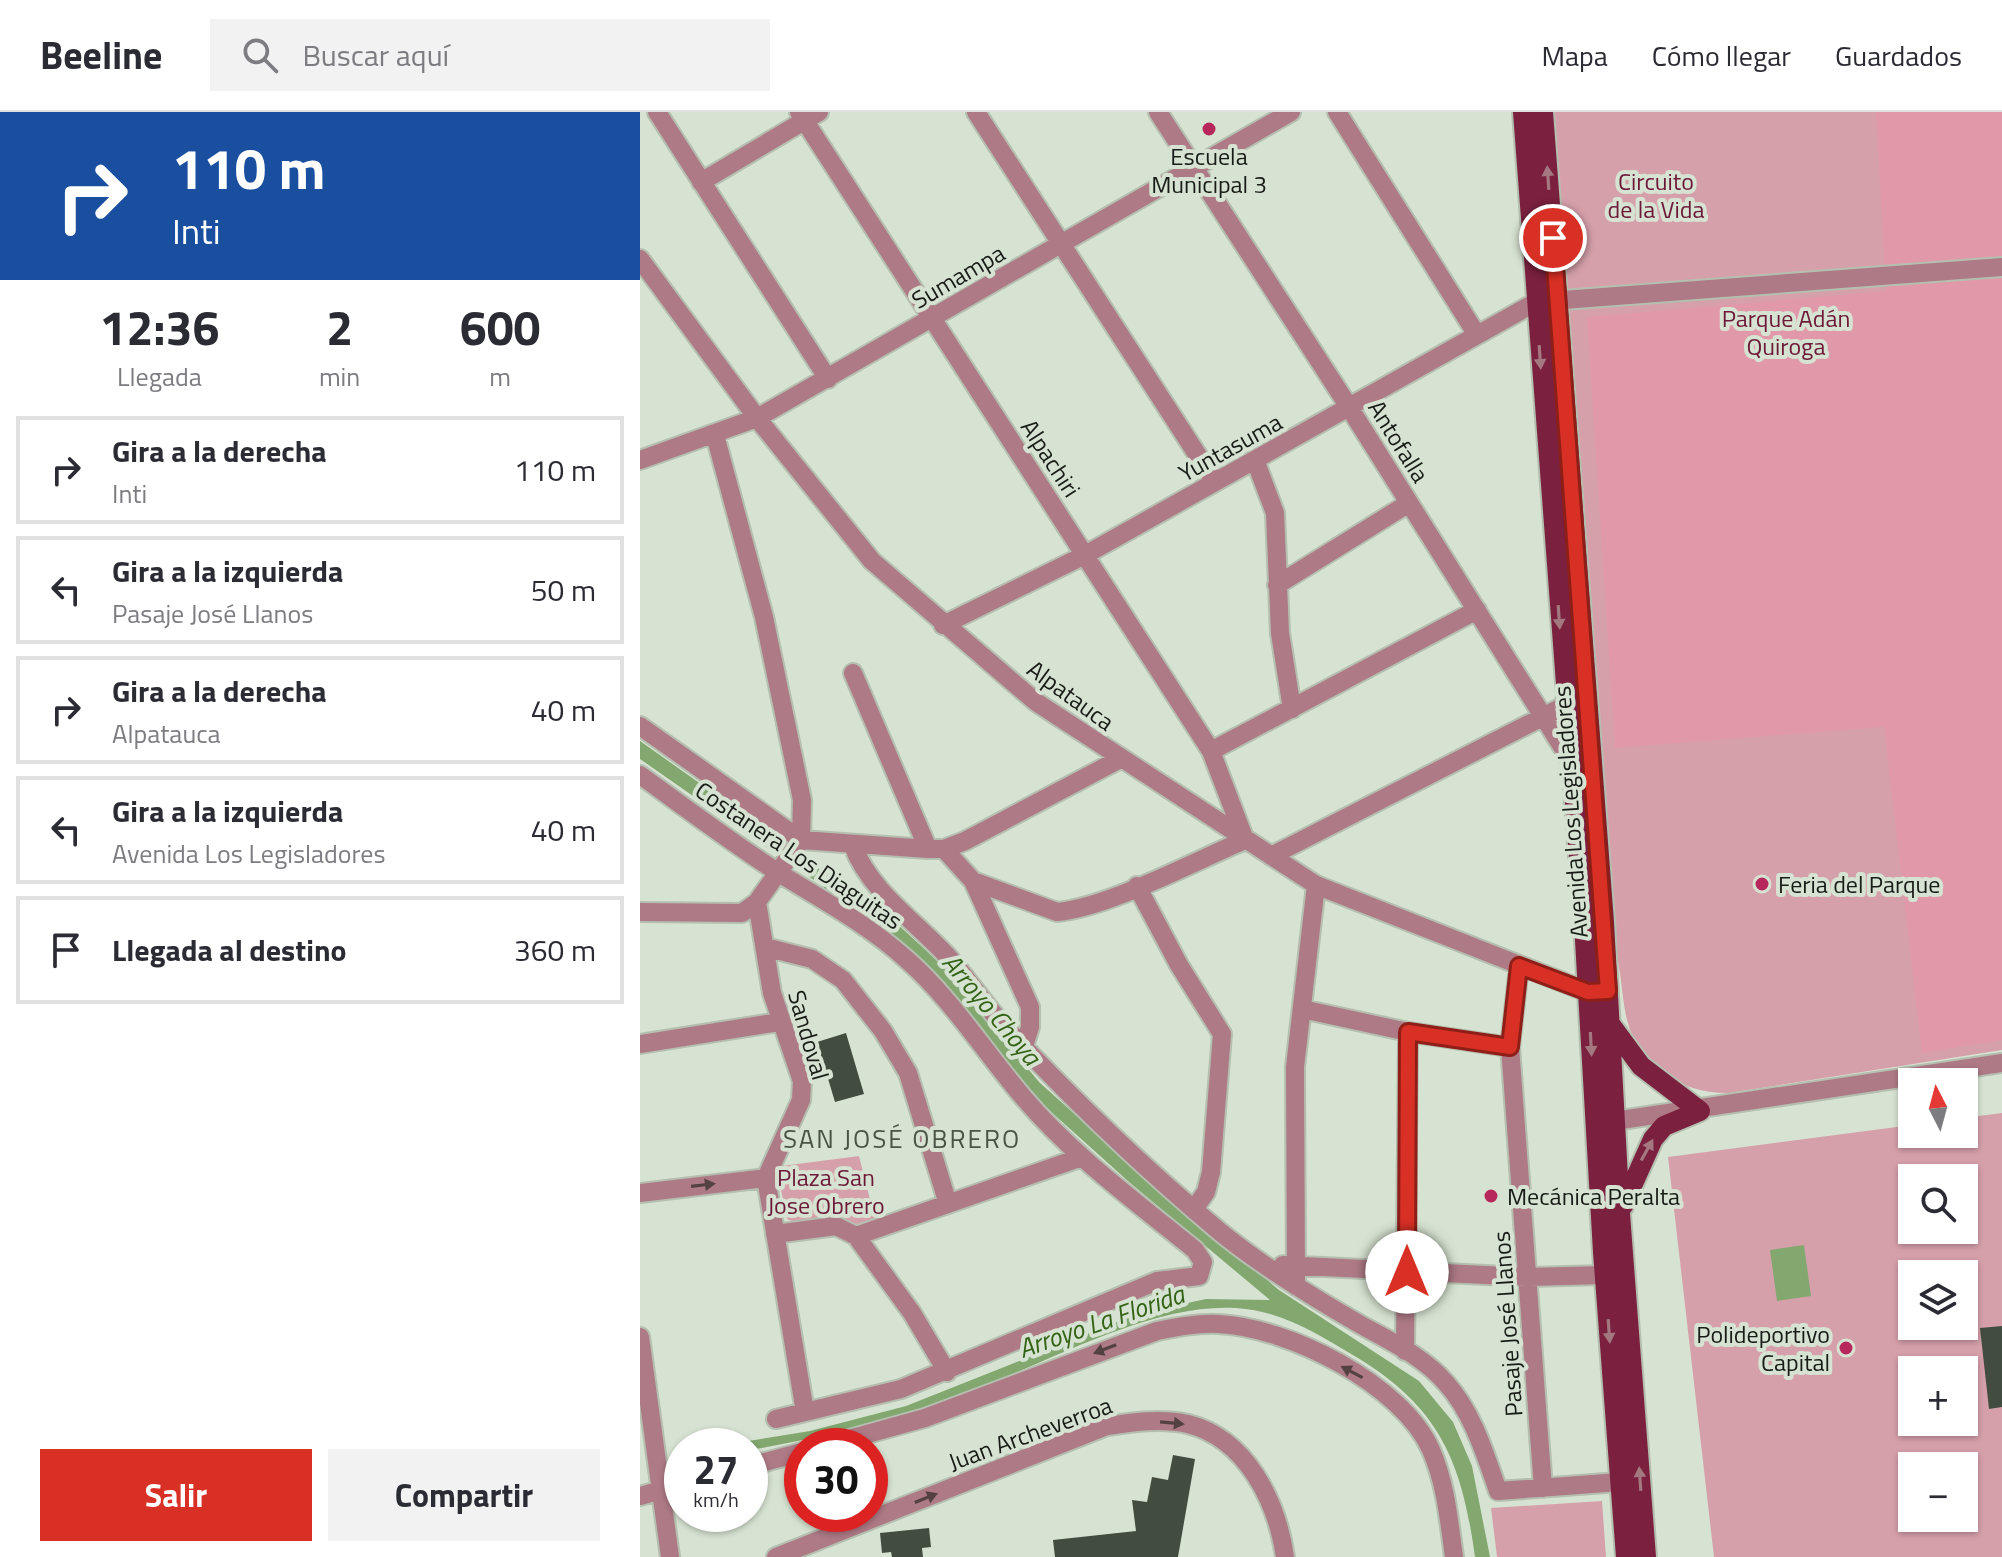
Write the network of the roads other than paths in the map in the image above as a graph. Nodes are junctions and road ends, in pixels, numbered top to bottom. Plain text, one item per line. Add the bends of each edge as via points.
1 (657, 112) edge
2 (976, 112) edge
3 (1158, 112) edge
4 (1291, 112) edge
5 (1337, 112) edge
6 (1523, 112) edge
7 (1543, 112) edge
8 (808, 115) edge
9 (1194, 168) junction
10 (701, 182) junction
11 (1061, 244) junction
12 (640, 259) edge
13 (2002, 267) edge
14 (1557, 300) junction
15 (1536, 302) junction
16 (932, 318) junction
17 (1477, 335) junction
18 (828, 379) junction
19 (1349, 407) junction
20 (757, 418) junction
21 (715, 435) junction
22 (640, 460) edge
23 (1255, 460) junction
24 (1215, 482) junction
25 (1409, 503) junction
26 (1085, 555) junction
27 (1277, 585) junction
28 (1477, 610) junction
29 (943, 625) junction
30 (853, 673) dead end
31 (1566, 705) junction
32 (1292, 709) junction
33 (1543, 715) junction
34 (640, 726) edge
35 (1211, 751) junction
36 (1120, 759) junction
37 (1571, 761) junction
38 (640, 775) edge
39 (1595, 799) junction
40 (1245, 840) junction
41 (853, 846) junction
42 (936, 849) junction
43 (790, 855) junction
44 (1271, 856) junction
45 (973, 881) junction
46 (1316, 885) junction
47 (1137, 886) junction
48 (757, 902) junction
49 (640, 912) edge
50 (765, 947) junction
51 (1519, 966) junction
52 (1598, 991) junction
53 (1302, 1009) junction
54 (779, 1022) junction
55 (1610, 1024) junction
56 (1408, 1032) junction
57 (640, 1044) edge
58 (1024, 1046) junction
59 (1510, 1047) junction
60 (2002, 1063) edge
61 (1700, 1111) junction
62 (1605, 1123) junction
63 (1082, 1157) junction
64 (766, 1178) junction
65 (640, 1193) edge
66 (948, 1204) junction
67 (1194, 1209) junction
68 (1620, 1214) junction
69 (775, 1234) junction
70 (856, 1236) junction
71 (1263, 1263) junction
72 (1296, 1266) junction
73 (1407, 1272) junction
74 (1604, 1275) junction
75 (1528, 1277) junction
76 (1296, 1286) junction
77 (640, 1337) edge
78 (1405, 1351) junction
79 (947, 1372) junction
80 (805, 1412) junction
81 (776, 1419) dead end
82 (646, 1427) edge
83 (888, 1428) edge
84 (1620, 1482) junction
85 (660, 1485) junction
86 (664, 1485) edge
87 (1543, 1488) junction
88 (640, 1496) edge
89 (670, 1557) edge
90 (776, 1557) edge
91 (1285, 1557) edge
92 (1454, 1557) edge
93 (1626, 1557) edge
94 (1646, 1557) edge

1 - 10 street
2 - 11 street
3 - 9 street, Antofalla
4 - 9 street, Sumampa
5 - 17 street
6 - 15 main road, Avenida Los Legisladores
14 -> 7 main road, Avenida Los Legisladores
8 - 10 street
8 - 16 street, Alpachiri
9 - 11 street, Sumampa
9 - 19 street, Antofalla
10 - 18 street
11 - 16 street, Sumampa
11 - 24 street
12 - 20 street, Alpatauca
13 - 14 street
14 - 15 street
14 - 39 main road, Avenida Los Legisladores
15 - 17 street, Yuntasuma
15 -> 31 main road, Avenida Los Legisladores
16 - 18 street, Sumampa
16 - 26 street, Alpachiri
17 - 19 street, Yuntasuma
18 - 20 street, Sumampa
19 - 23 street, Yuntasuma
19 - 25 street, Antofalla
20 - 21 street, Sumampa
20 - 29 street, Alpatauca via 872,561
21 - 22 street, Sumampa
21 - 43 street via 764,617 802,800
23 - 24 street, Yuntasuma
23 - 27 street via 1275,513
24 - 26 street, Yuntasuma
25 - 27 street
25 - 28 street, Antofalla
26 - 29 street, Yuntasuma
26 - 35 street, Alpachiri
27 - 32 street
28 - 32 street
28 - 33 street, Antofalla
29 - 36 street, Alpatauca via 1036,702
30 - 42 street
31 - 33 street
31 - 37 main road, Avenida Los Legisladores
32 - 35 street
33 - 37 street, Antofalla
33 - 44 street
34 - 43 street
35 - 40 street, Alpachiri
36 - 40 street, Alpatauca
36 - 42 street via 965,841
37 - 39 street, Antofalla
37 - 52 main road, Avenida Los Legisladores
38 - 43 street, Costanera Los Diaguitas
39 - 52 main road, Avenida Los Legisladores
40 - 44 street, Alpatauca
40 - 47 street
41 - 42 street
41 - 43 street
41 - 58 street via 861,868 876,886 950,959
42 - 45 street
43 - 48 street
43 - 63 street, Costanera Los Diaguitas via 941,992 1023,1098
44 - 46 street, Alpatauca
45 - 47 street via 1057,912
45 - 58 street via 1030,1007
46 - 51 street, Alpatauca
46 - 53 street
47 - 67 street via 1222,1034 1211,1172
48 - 49 street via 742,913 727,915
48 - 50 street, Sandoval
50 - 54 street, Sandoval
50 - 66 street via 812,959 843,980 883,1031 908,1073
51 - 52 street, Alpatauca
51 - 59 street, Pasaje José Llanos
52 - 55 main road, Avenida Los Legisladores
52 -> 62 main road, Avenida Los Legisladores
53 - 56 street
53 - 72 street via 1295,1067
54 - 57 street
54 - 64 street, Sandoval via 802,1081 801,1100
55 - 61 main road via 1641,1066
55 - 62 main road, Avenida Los Legisladores
56 - 59 street
56 - 73 street
58 - 67 street
59 - 75 street, Pasaje José Llanos
60 - 61 street
61 - 62 street
68 -> 61 main road via 1653,1139 1664,1126
62 - 68 main road, Avenida Los Legisladores
62 - 74 main road, Avenida Los Legisladores
63 - 66 street
63 - 79 street, Costanera Los Diaguitas via 1195,1250 1203,1262 1199,1276 1157,1281
65 -> 64 street
64 - 69 street
66 - 70 street
67 - 71 street
94 -> 68 main road, Avenida Los Legisladores
69 - 70 street via 836,1226
69 - 80 street
70 - 79 street
71 - 72 street
71 - 76 street
72 - 73 street
72 - 76 street
73 - 75 street
73 - 78 street
74 - 75 street
74 -> 84 main road, Avenida Los Legisladores
75 - 87 street, Pasaje José Llanos
76 - 78 street
77 - 82 street
78 - 87 street via 1447,1384 1475,1425 1498,1491
79 - 80 street
80 - 81 street
82 - 85 street
92 -> 83 street via 1445,1490 1431,1448 1393,1399 1315,1352 1245,1327 1189,1325 1122,1343
84 - 87 street
84 - 93 main road, Avenida Los Legisladores
85 - 86 street
85 - 88 street
85 - 89 street
90 -> 91 street, Juan Archeverroa via 1107,1426 1145,1420 1189,1424 1222,1440 1245,1461 1270,1499

